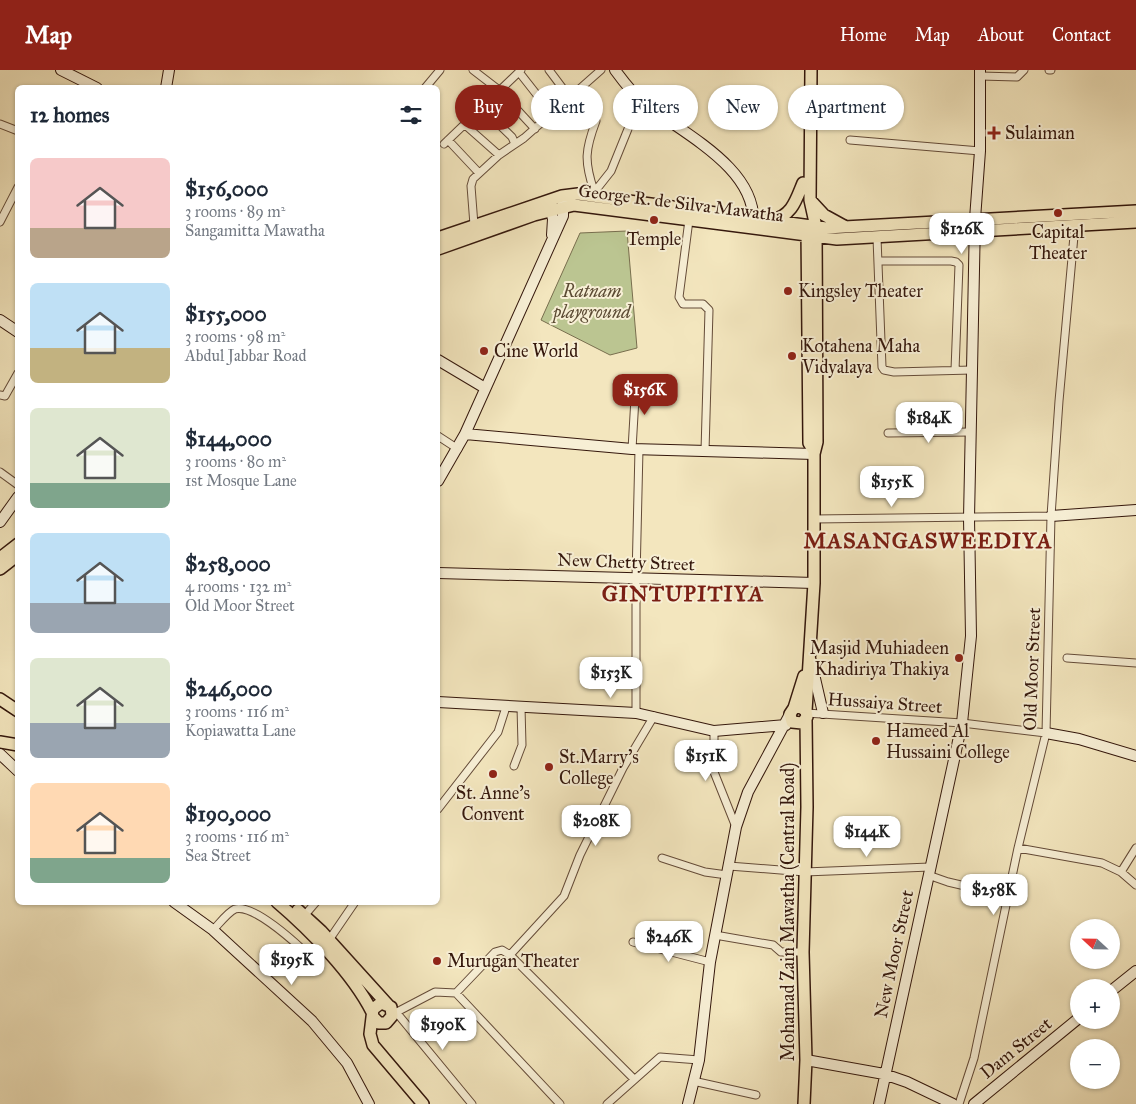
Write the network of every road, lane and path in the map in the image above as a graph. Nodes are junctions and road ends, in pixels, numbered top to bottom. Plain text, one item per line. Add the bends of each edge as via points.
1 (61, 70) edge
2 (169, 70) edge
3 (440, 70) edge
4 (472, 70) edge
5 (549, 70) edge
6 (601, 70) edge
7 (615, 70) edge
8 (803, 70) edge
9 (811, 70) edge
10 (1024, 70) edge
11 (520, 71) edge
12 (980, 73) edge
13 (88, 85) edge
14 (166, 85) edge
15 (428, 85) edge
16 (492, 85) edge
17 (505, 85) edge
18 (560, 85) edge
19 (584, 85) edge
20 (531, 86) edge
21 (521, 114) edge
22 (0, 124) edge
23 (531, 125) edge
24 (15, 130) edge
25 (458, 130) edge
26 (471, 130) edge
27 (505, 130) edge
28 (534, 130) edge
29 (593, 130) edge
30 (628, 130) edge
31 (850, 140) dead end
32 (514, 144) junction
33 (980, 150) junction
34 (499, 155) junction
35 (479, 173) junction
36 (803, 183) junction
37 (15, 193) edge
38 (593, 193) junction
39 (810, 200) junction
40 (563, 201) junction
41 (550, 205) junction
42 (1136, 211) edge
43 (689, 220) junction
44 (768, 220) junction
45 (0, 222) edge
46 (1136, 222) edge
47 (753, 224) junction
48 (474, 225) junction
49 (975, 225) junction
50 (1075, 225) junction
51 (848, 228) junction
52 (812, 232) junction
53 (552, 236) junction
54 (440, 237) edge
55 (877, 238) junction
56 (440, 248) edge
57 (878, 261) junction
58 (1, 324) edge
59 (15, 331) edge
60 (440, 361) edge
61 (955, 370) junction
62 (972, 370) junction
63 (15, 378) edge
64 (636, 381) dead end
65 (485, 388) junction
66 (0, 396) edge
67 (971, 432) junction
68 (888, 433) dead end
69 (466, 434) junction
70 (440, 437) edge
71 (458, 449) junction
72 (636, 449) junction
73 (705, 451) junction
74 (814, 453) junction
75 (0, 472) edge
76 (440, 479) edge
77 (15, 483) edge
78 (15, 500) edge
79 (1136, 510) edge
80 (1051, 516) junction
81 (970, 518) junction
82 (814, 519) junction
83 (0, 522) edge
84 (15, 546) edge
85 (15, 557) edge
86 (0, 558) edge
87 (0, 569) edge
88 (440, 572) edge
89 (636, 578) junction
90 (814, 583) junction
91 (809, 656) junction
92 (1067, 658) dead end
93 (1136, 664) edge
94 (0, 699) edge
95 (440, 702) edge
96 (506, 707) junction
97 (521, 707) junction
98 (15, 709) edge
99 (636, 713) junction
100 (823, 713) junction
101 (799, 715) junction
102 (654, 716) junction
103 (962, 723) junction
104 (783, 726) junction
105 (714, 731) junction
106 (1046, 733) junction
107 (0, 742) edge
108 (15, 744) edge
109 (0, 754) edge
110 (1136, 756) edge
111 (514, 766) dead end
112 (15, 768) edge
113 (440, 806) edge
114 (736, 827) junction
115 (1018, 848) junction
116 (1136, 848) edge
117 (662, 858) dead end
118 (728, 871) junction
119 (929, 871) junction
120 (806, 872) junction
121 (1121, 872) junction
122 (1136, 885) edge
123 (1008, 896) junction
124 (178, 905) edge
125 (280, 905) edge
126 (292, 905) edge
127 (313, 905) edge
128 (353, 905) edge
129 (304, 916) junction
130 (213, 930) junction
131 (715, 935) junction
132 (329, 940) junction
133 (633, 942) dead end
134 (302, 949) dead end
135 (803, 952) junction
136 (510, 955) junction
137 (710, 962) junction
138 (1136, 970) edge
139 (1120, 983) edge
140 (456, 993) junction
141 (392, 1010) junction
142 (374, 1017) junction
143 (1070, 1025) edge
144 (700, 1060) junction
145 (806, 1060) junction
146 (884, 1074) junction
147 (634, 1079) junction
148 (693, 1081) junction
149 (756, 1096) dead end
150 (369, 1104) edge
151 (423, 1104) edge
152 (472, 1104) edge
153 (560, 1104) edge
154 (607, 1104) edge
155 (688, 1104) edge
156 (804, 1104) edge
157 (878, 1104) edge
158 (953, 1104) edge
159 (959, 1104) edge
160 (974, 1104) edge

1 - 13 main road
2 - 14 main road
3 - 15 street
4 - 16 street
5 - 18 street
6 - 19 street
7 - 47 main road via 642,101 728,165 752,202
8 - 36 main road
9 - 39 main road
10 - 12 street via 1017,77
11 - 17 street
11 - 20 street
12 - 33 main road, New Moor Street
21 - 23 street
22 - 24 street
25 - 35 street via 446,142
26 - 34 street
27 - 32 street
28 - 32 street
29 - 38 street via 586,153
30 - 38 street via 616,161
31 - 33 street
32 - 34 street
33 - 49 main road, New Moor Street
34 - 35 street
35 - 48 street via 471,186
36 - 44 main road via 790,212 784,217
36 - 52 main road
37 - 45 street
38 - 40 main road, George R. de Silva Mawatha
38 - 47 main road, George R. de Silva Mawatha
39 - 51 main road via 828,218
39 - 52 main road
40 - 41 main road, George R. de Silva Mawatha
40 - 43 main road, George R. de Silva Mawatha
40 - 53 main road via 558,227
41 - 48 main road, George R. de Silva Mawatha
41 - 53 main road
41 - 56 main road, George R. de Silva Mawatha
42 - 49 main road
43 - 47 main road, George R. de Silva Mawatha
43 - 73 street via 679,299 683,304 703,304 709,308
44 - 47 main road, George R. de Silva Mawatha
44 - 52 main road, George R. de Silva Mawatha
46 - 50 main road
47 - 52 main road, George R. de Silva Mawatha
48 - 54 main road, George R. de Silva Mawatha
49 - 50 main road
49 - 51 main road
49 - 55 main road
49 - 62 main road, New Moor Street
50 - 80 street, Old Moor Street
51 - 52 main road
52 - 55 main road
52 - 74 main road, Mohamad Zain Mawatha (Central Road) via 809,443
53 - 65 main road
55 - 57 street
57 - 61 street via 884,370
57 - 61 street via 951,261 959,266
58 - 59 main road
60 - 65 main road
61 - 62 street
62 - 67 main road, New Moor Street
63 - 66 street via 5,396
64 - 72 street
65 - 69 main road
67 - 68 street
67 - 81 main road, New Moor Street
69 - 71 main road
69 - 72 main road
70 - 71 street
71 - 76 main road
72 - 73 main road
72 - 89 street
73 - 74 main road
74 - 82 main road, Mohamad Zain Mawatha (Central Road)
75 - 77 street
78 - 83 main road
79 - 80 main road
80 - 81 street
80 - 106 street, Old Moor Street
81 - 82 street
81 - 103 main road, New Moor Street via 971,636
82 - 90 main road, Mohamad Zain Mawatha (Central Road)
84 - 86 main road
85 - 87 main road
88 - 89 main road, New Chetty Street
89 - 90 main road, New Chetty Street
89 - 99 street
90 - 91 main road, Mohamad Zain Mawatha (Central Road)
91 - 100 main road
91 - 101 main road, Mohamad Zain Mawatha (Central Road)
92 - 93 street
94 - 98 main road
95 - 96 main road
96 - 97 main road
96 - 113 street via 498,732
97 - 99 main road
97 - 111 street via 522,745
99 - 102 main road
100 - 101 street, Hussaiya Street
100 - 103 street, Hussaiya Street
101 - 104 main road
101 - 120 main road, Mohamad Zain Mawatha (Central Road)
102 - 105 main road
102 - 136 street via 623,768 580,855 564,896
103 - 106 street, Hussaiya Street
103 - 119 main road, New Moor Street
104 - 105 main road
104 - 114 main road via 748,792
105 - 114 street via 714,772
106 - 110 main road
106 - 115 street, Old Moor Street
107 - 108 main road
109 - 112 main road
114 - 118 main road
115 - 121 street via 1102,863
115 - 123 street, Old Moor Street
116 - 121 street
117 - 118 street via 705,872
118 - 120 street
118 - 131 main road
119 - 120 street
119 - 123 street via 948,882
119 - 146 main road, New Moor Street
120 - 135 main road, Mohamad Zain Mawatha (Central Road)
121 - 122 street
123 - 159 street, Old Moor Street via 974,1058
124 - 130 main road
125 - 142 main road via 322,946 362,993
126 - 129 main road
127 - 129 street
128 - 132 street
129 - 132 main road
130 - 134 street via 234,909 241,909 258,916
130 - 150 main road via 312,1022 347,1063
131 - 135 street via 773,944 781,952
131 - 137 main road
132 - 141 main road
133 - 137 street
135 - 145 main road, Mohamad Zain Mawatha (Central Road)
136 - 140 street via 502,950 495,952
136 - 147 street
137 - 144 main road
138 - 139 main road
140 - 141 street via 435,992
140 - 153 street
141 - 142 main road via 386,1023
141 - 142 main road via 378,1004
141 - 152 street
142 - 151 main road via 377,1049
143 - 160 main road, Dam Street
144 - 147 street via 660,1057
144 - 148 main road
145 - 146 main road
145 - 156 main road, Mohamad Zain Mawatha (Central Road)
146 - 157 main road, New Moor Street
146 - 158 main road
147 - 154 street
148 - 149 street
148 - 155 main road

